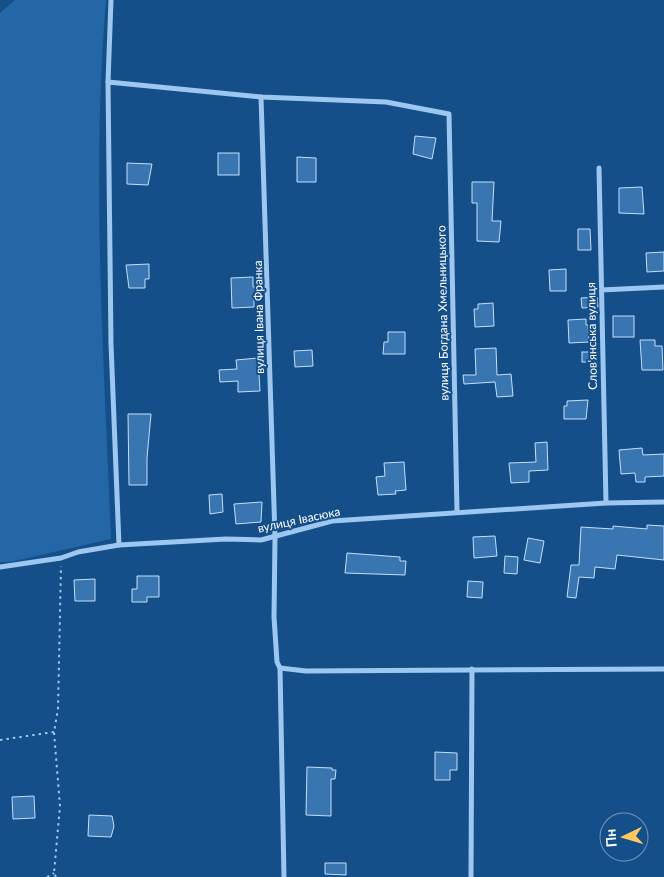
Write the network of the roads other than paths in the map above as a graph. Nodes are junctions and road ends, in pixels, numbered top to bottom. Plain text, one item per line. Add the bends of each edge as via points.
1 (111, 0) edge
2 (108, 82) junction
3 (261, 97) junction
4 (599, 168) dead end
5 (664, 287) edge
6 (601, 290) junction
7 (606, 502) junction
8 (664, 502) edge
9 (457, 511) junction
10 (275, 537) junction
11 (119, 545) junction
12 (0, 567) edge
13 (280, 668) junction
14 (472, 669) junction
15 (664, 669) edge
16 (284, 877) edge
17 (471, 877) edge

1 - 2 street
2 - 3 street
2 - 11 street
3 - 9 street, вулиця Богдана Хмельницького via 386,102 449,114
3 - 10 street, вулиця Івана Франка
4 - 6 street, Слов'янська вулиця
5 - 6 street
6 - 7 street, Слов'янська вулиця
7 - 8 street, вулиця Івасюка
7 - 9 street, вулиця Івасюка
9 - 10 street, вулиця Івасюка via 332,521
10 - 11 street, вулиця Івасюка
10 - 13 street, вулиця Івана Франка via 274,618
11 - 12 street, вулиця Івасюка
13 - 14 street via 306,671
13 - 16 street, вулиця Івана Франка
14 - 15 street
14 - 17 street

